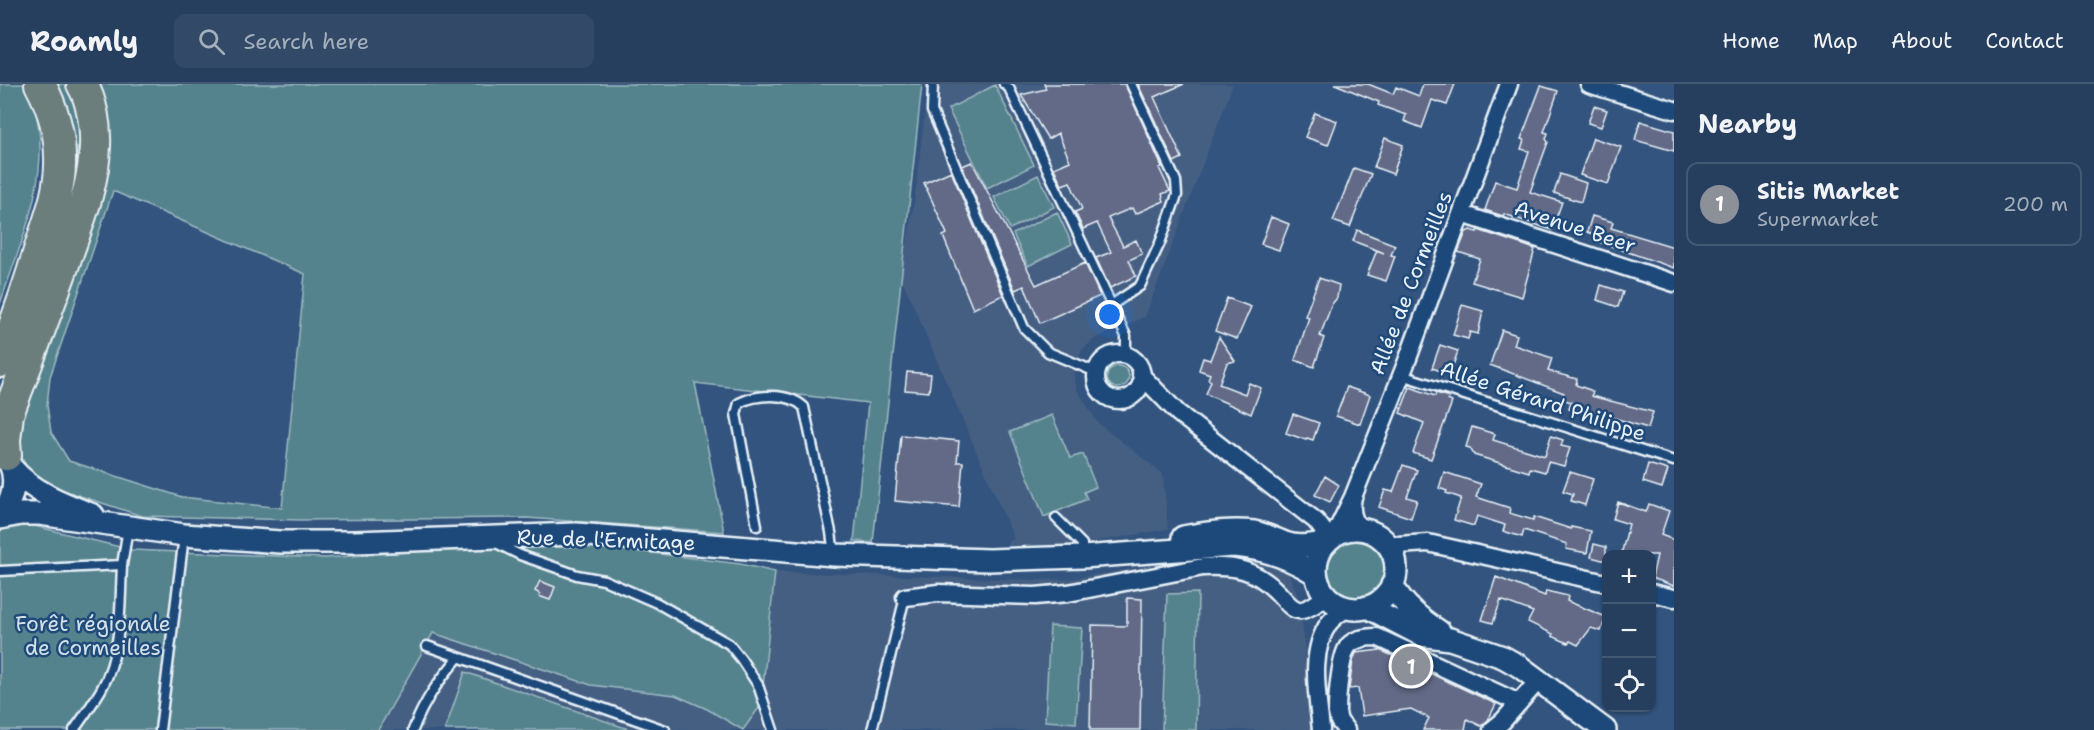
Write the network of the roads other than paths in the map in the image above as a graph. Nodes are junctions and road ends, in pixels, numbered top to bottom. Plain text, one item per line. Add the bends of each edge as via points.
1 (40, 84) edge
2 (82, 84) edge
3 (933, 84) edge
4 (1004, 84) edge
5 (1131, 84) edge
6 (1509, 84) edge
7 (1589, 84) edge
8 (1674, 110) edge
9 (1462, 213) junction
10 (1674, 283) edge
11 (1110, 306) junction
12 (1126, 355) junction
13 (0, 362) edge
14 (1096, 372) junction
15 (1141, 375) junction
16 (1401, 375) junction
17 (1132, 395) junction
18 (1161, 396) junction
19 (6, 457) edge
20 (1674, 461) edge
21 (1353, 496) junction
22 (0, 517) edge
23 (1056, 518) dead end
24 (757, 526) dead end
25 (128, 528) junction
26 (1362, 530) junction
27 (184, 535) junction
28 (485, 536) junction
29 (1330, 539) junction
30 (1386, 544) junction
31 (834, 555) junction
32 (1084, 557) junction
33 (122, 565) junction
34 (0, 571) edge
35 (1316, 574) junction
36 (1602, 582) edge
37 (1392, 585) junction
38 (1656, 594) edge
39 (1326, 596) junction
40 (904, 597) joint
41 (1674, 598) edge
42 (1357, 608) junction
43 (1450, 639) junction
44 (427, 646) dead end
45 (459, 657) junction
46 (1538, 681) junction
47 (1519, 703) junction
48 (1575, 709) junction
49 (74, 730) edge
50 (160, 730) edge
51 (413, 730) edge
52 (665, 730) edge
53 (773, 730) edge
54 (872, 730) edge
55 (1321, 730) edge
56 (1346, 730) edge
57 (1492, 730) edge
58 (1599, 730) edge
59 (1605, 730) edge

1 - 13 highway via 51,104 58,132 58,184 19,315
2 - 19 highway via 91,108 96,144 91,179 76,231 8,414
3 - 14 lane via 932,111 1024,328 1048,352
4 - 11 lane
5 - 11 lane via 1176,181 1177,195 1161,243 1140,286
6 - 9 street, Allée de Cormeilles
7 - 8 street
9 - 10 street, Avenue Beer
9 - 16 street, Allée de Cormeilles
11 - 12 lane via 1126,336
12 - 14 street via 1108,357
12 - 15 street via 1134,359
14 - 17 street via 1098,386 1107,396 1120,400
15 - 17 street
15 - 18 street
16 - 20 lane, Allée Gérard Philippe
16 - 21 street, Allée de Cormeilles
17 - 18 street
18 - 29 street via 1316,521
19 - 22 street via 14,482
19 - 25 street, Rue de l'Ermitage via 22,481 34,488
21 - 26 street via 1353,517
21 - 29 street, Allée de Cormeilles
22 - 25 street, Rue de l'Ermitage via 40,514
23 - 32 lane via 1083,544
24 - 31 lane via 736,414 739,403 748,399 788,399 804,407
25 - 27 street, Rue de l'Ermitage
25 - 33 lane
26 - 29 street
26 - 30 street
27 - 28 street, Rue de l'Ermitage via 309,542
27 - 50 lane
28 - 31 street, Rue de l'Ermitage via 615,536
28 - 53 lane via 520,555 604,580 657,603 729,644 758,685
29 - 32 street, Rue de l'Ermitage via 1293,545 1252,532 1215,531
29 - 35 street via 1318,556
30 - 36 street via 1428,543
30 - 37 street via 1395,568
31 - 32 street, Rue de l'Ermitage via 989,560
32 - 35 street, Rue de l'Ermitage via 1240,546 1276,555
33 - 34 lane
33 - 49 lane via 114,659 103,687
35 - 39 street
37 - 42 street via 1380,601
37 - 43 street via 1416,616
38 - 41 street
39 - 40 street via 1310,609 1299,611 1254,574 1239,567 1222,566 1068,593 938,593
39 - 42 street via 1333,602
40 - 54 lane
42 - 43 street via 1421,635
42 - 55 street via 1329,623 1321,642 1317,659
43 - 46 street via 1503,657
44 - 45 lane
45 - 51 lane via 436,684
45 - 52 lane
46 - 47 street
46 - 48 street
47 - 56 street via 1377,637 1368,637 1349,645 1344,654 1337,712
47 - 57 street
48 - 58 street
48 - 59 street

